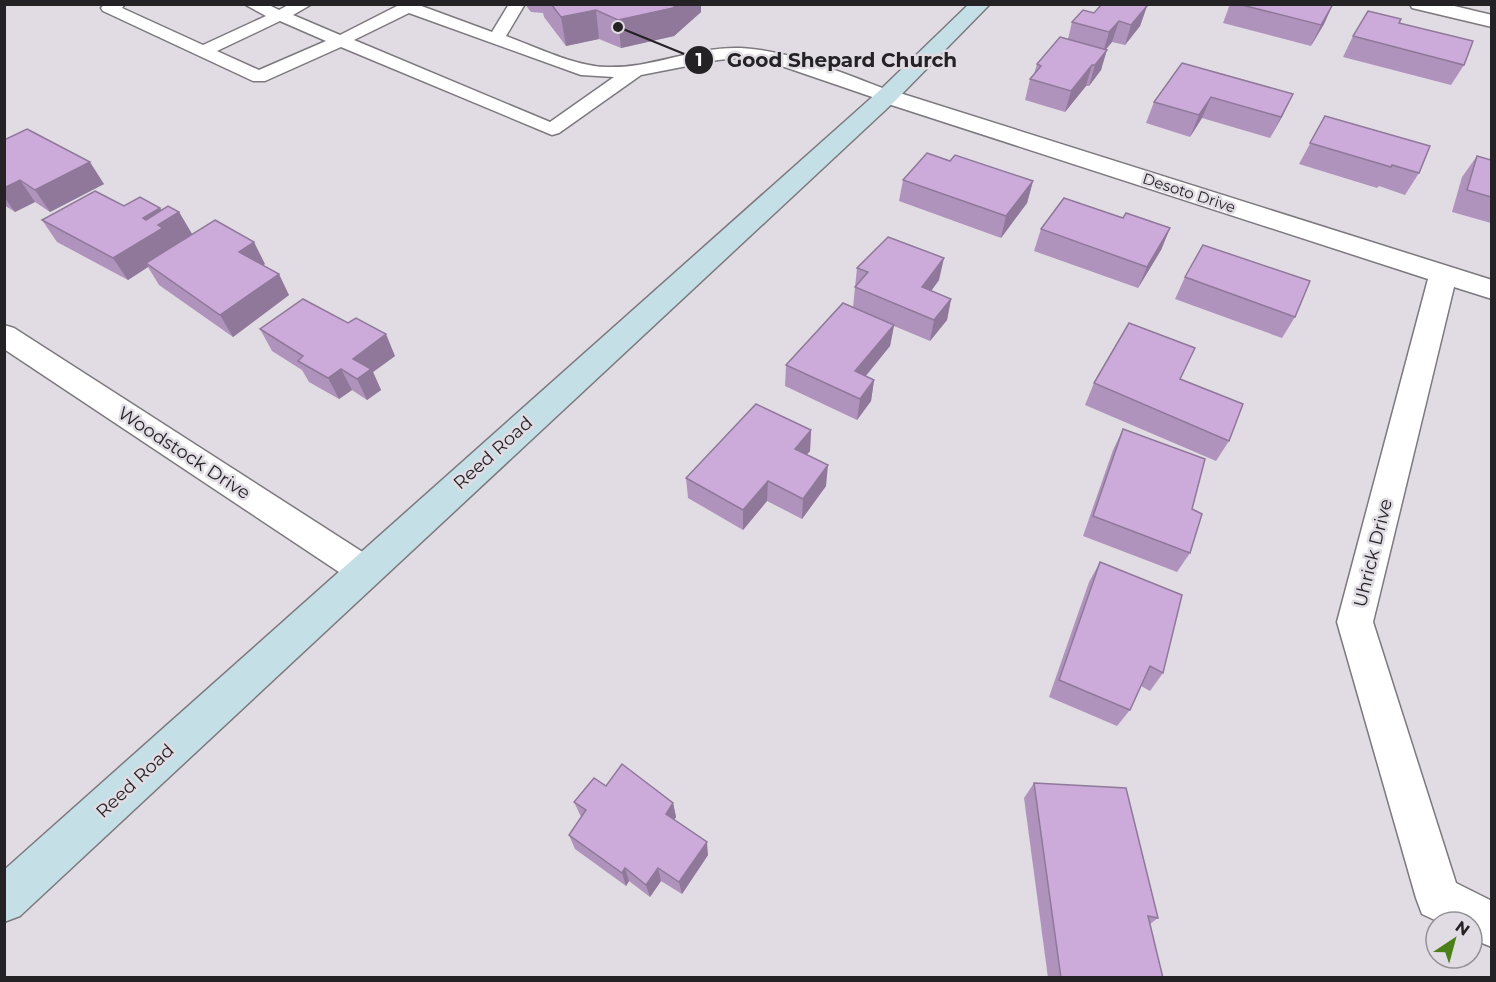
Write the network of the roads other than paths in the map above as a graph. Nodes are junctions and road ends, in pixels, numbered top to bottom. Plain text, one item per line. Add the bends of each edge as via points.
1 (117, 4) edge
2 (252, 4) edge
3 (304, 4) edge
4 (517, 4) edge
5 (981, 4) edge
6 (1419, 4) edge
7 (405, 5) edge
8 (279, 16) junction
9 (1491, 21) edge
10 (496, 39) junction
11 (340, 41) junction
12 (203, 51) junction
13 (635, 71) junction
14 (887, 96) junction
15 (1443, 275) junction
16 (1491, 290) edge
17 (4, 335) edge
18 (363, 570) junction
19 (4, 900) edge
20 (1491, 925) edge

1 - 12 lane via 109,8
2 - 8 lane
3 - 8 lane
4 - 10 lane
5 - 14 main road, Reed Road
6 - 9 street
7 - 10 lane
7 - 11 lane
8 - 11 lane
8 - 12 lane
10 - 13 lane via 580,69 602,73
11 - 12 lane via 260,77
11 - 13 lane via 552,129
13 - 14 lane via 739,53 768,57
14 - 15 street, Desoto Drive
14 - 18 main road, Reed Road
15 - 16 street, Desoto Drive
15 - 20 street, Uhrick Drive via 1355,622 1438,898
17 - 18 street, Woodstock Drive
18 - 19 main road, Reed Road

